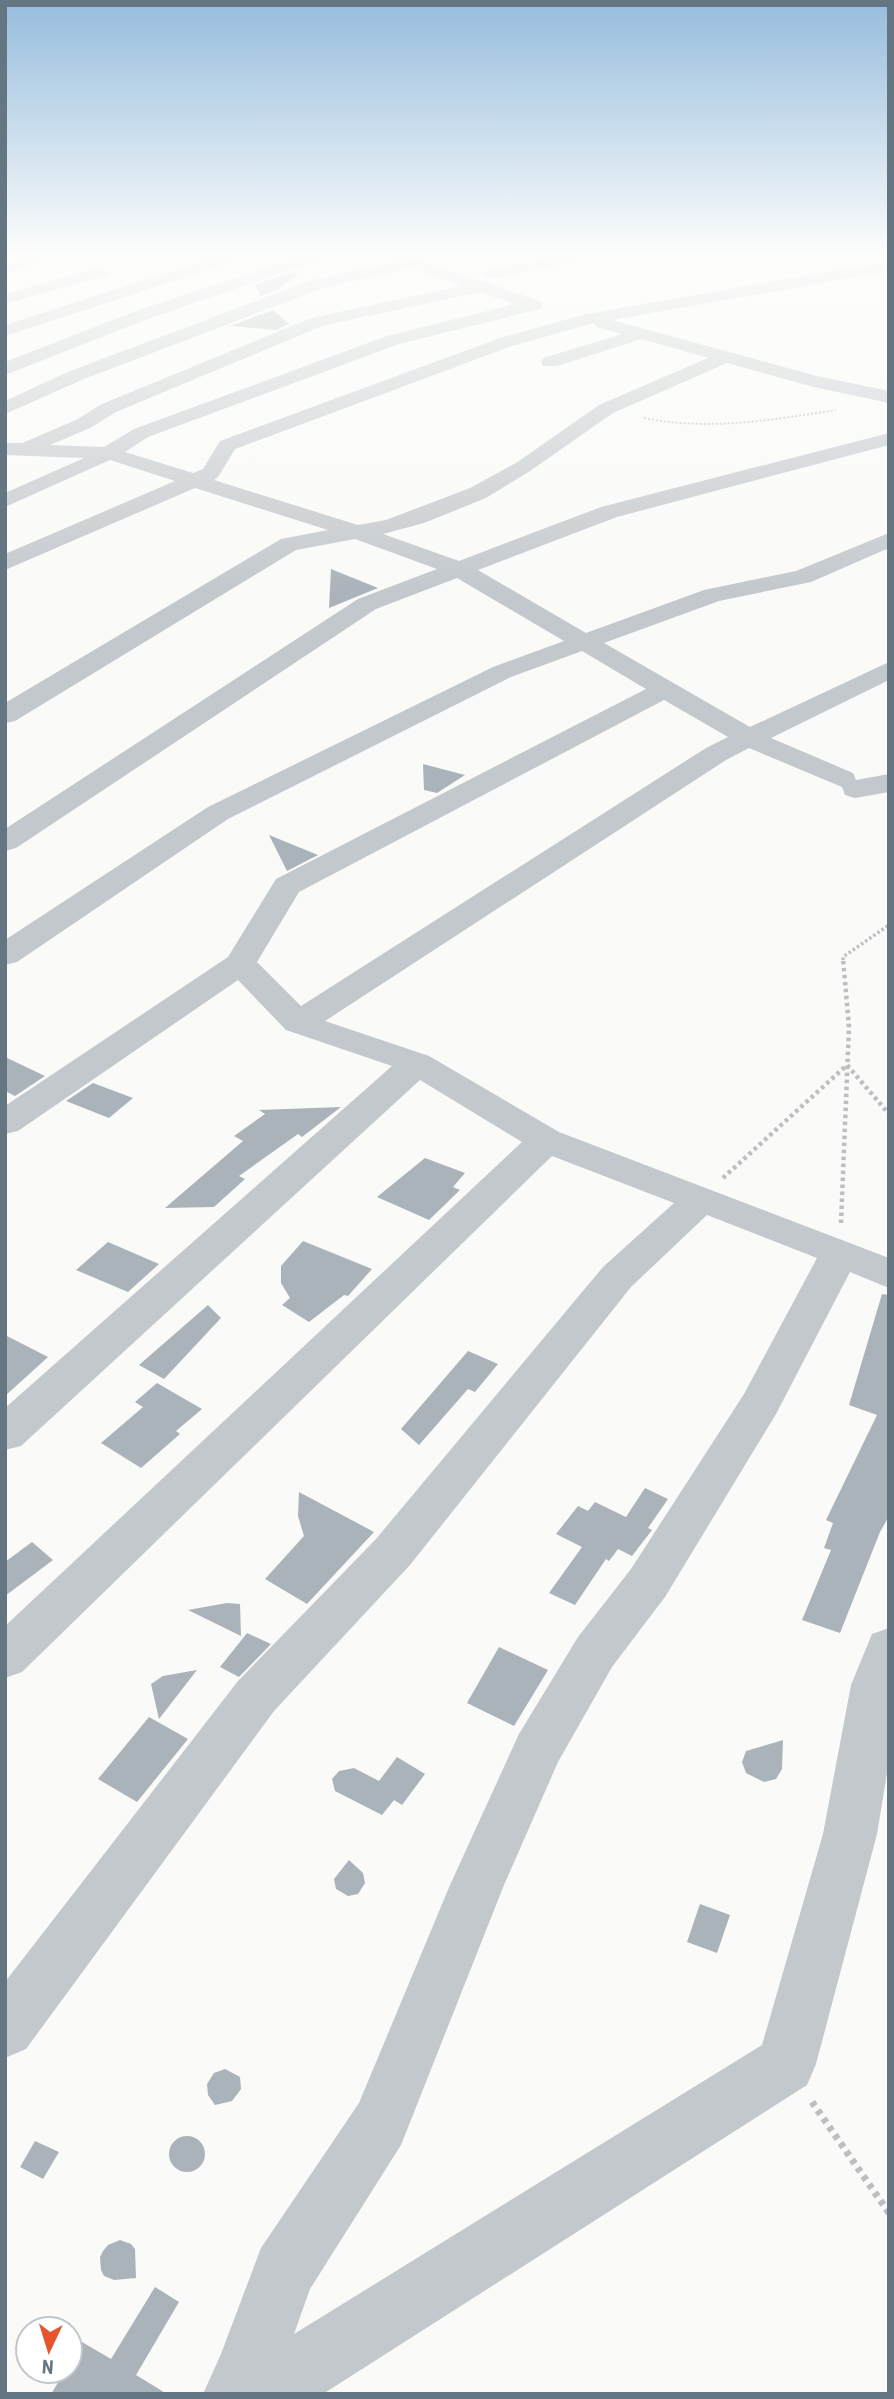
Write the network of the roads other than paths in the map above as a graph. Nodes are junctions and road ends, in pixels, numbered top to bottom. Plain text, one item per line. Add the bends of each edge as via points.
1 (93, 369) edge
2 (203, 369) edge
3 (315, 369) edge
4 (433, 369) edge
5 (697, 369) edge
6 (772, 369) edge
7 (889, 397) edge
8 (5, 408) edge
9 (889, 439) edge
10 (9, 451) edge
11 (108, 453) junction
12 (192, 481) junction
13 (5, 501) edge
14 (357, 533) junction
15 (889, 540) edge
16 (5, 563) edge
17 (459, 569) junction
18 (584, 642) junction
19 (889, 670) edge
20 (665, 689) junction
21 (5, 715) edge
22 (749, 738) junction
23 (889, 783) edge
24 (5, 842) edge
25 (5, 955) edge
26 (240, 963) junction
27 (298, 1023) junction
28 (417, 1063) junction
29 (5, 1123) edge
30 (547, 1140) junction
31 (699, 1200) junction
32 (839, 1252) junction
33 (889, 1273) edge
34 (5, 1434) edge
35 (889, 1649) edge
36 (5, 1657) edge
37 (5, 2029) edge
38 (236, 2394) edge
39 (265, 2394) edge

1 - 8 street
2 - 10 street via 109,408 65,432
3 - 11 street via 141,433
4 - 12 street via 227,445 211,473
5 - 14 street via 606,408 478,493 416,518
6 - 7 street
9 - 17 street via 608,512
10 - 11 street
11 - 12 street
11 - 13 street
12 - 14 street
12 - 16 street
14 - 17 street
14 - 21 street via 318,537 278,549
15 - 18 street via 803,577 713,595
17 - 18 street
17 - 24 street via 367,604
18 - 20 street
18 - 25 street via 502,672 218,813
19 - 22 street
20 - 22 street
20 - 26 street via 287,886
22 - 23 street via 849,784
22 - 27 street via 716,754
26 - 27 street
26 - 29 street
27 - 28 street
28 - 30 street
28 - 34 street
30 - 31 street
30 - 36 street
31 - 32 street
31 - 37 street via 617,1277 393,1552 256,1696
32 - 33 street
32 - 38 street via 761,1403 649,1583 595,1652 537,1750 380,2123 284,2272
35 - 39 street via 876,1685 850,1834 786,2064

